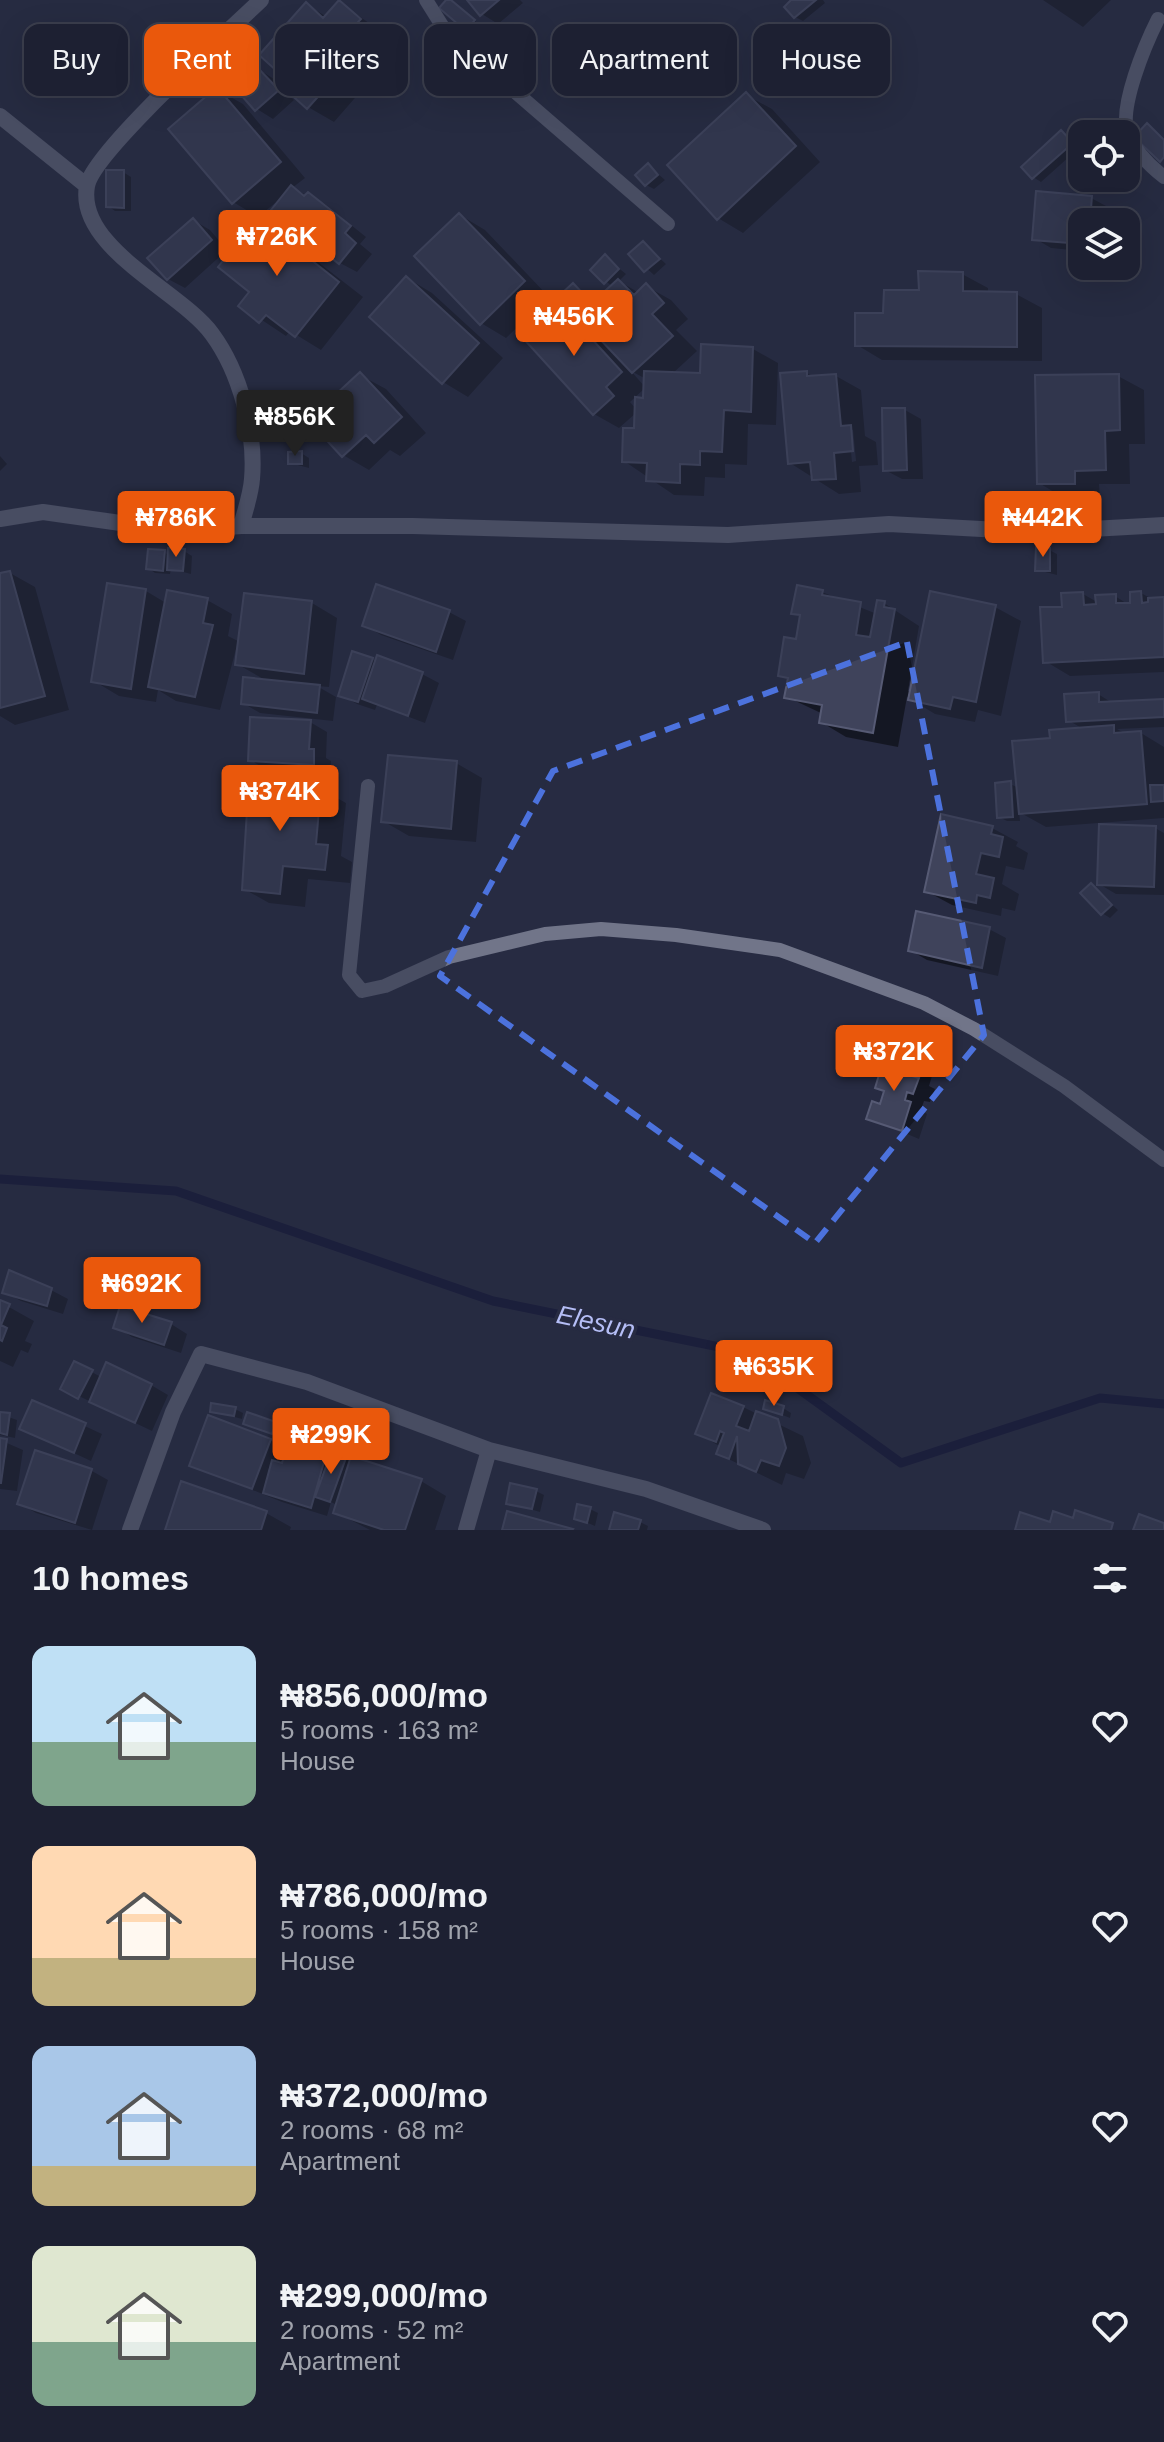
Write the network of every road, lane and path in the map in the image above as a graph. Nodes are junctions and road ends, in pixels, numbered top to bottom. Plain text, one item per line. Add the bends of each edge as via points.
1 (261, 0) edge
2 (426, 0) edge
3 (1158, 19) dead end
4 (0, 116) edge
5 (1164, 177) edge
6 (87, 186) junction
7 (668, 224) dead end
8 (0, 519) edge
9 (1164, 525) edge
10 (241, 526) junction
11 (368, 786) dead end
12 (1164, 1160) edge
13 (489, 1450) junction
14 (130, 1530) edge
15 (466, 1530) edge
16 (763, 1530) edge

1 - 6 street via 149,108 96,167
2 - 7 lane via 446,32
3 - 5 lane via 1127,107 1127,131
4 - 6 street
6 - 10 street via 96,228 210,331 229,360 251,448 252,480
8 - 10 street via 43,512 177,531
9 - 10 street via 1037,532 889,524 728,535
11 - 12 lane via 349,975 362,991 449,957 545,934 616,930 780,950 924,1003 974,1029 1064,1086
13 - 14 street via 307,1382 201,1354 173,1412
13 - 15 street
13 - 16 street via 646,1489

